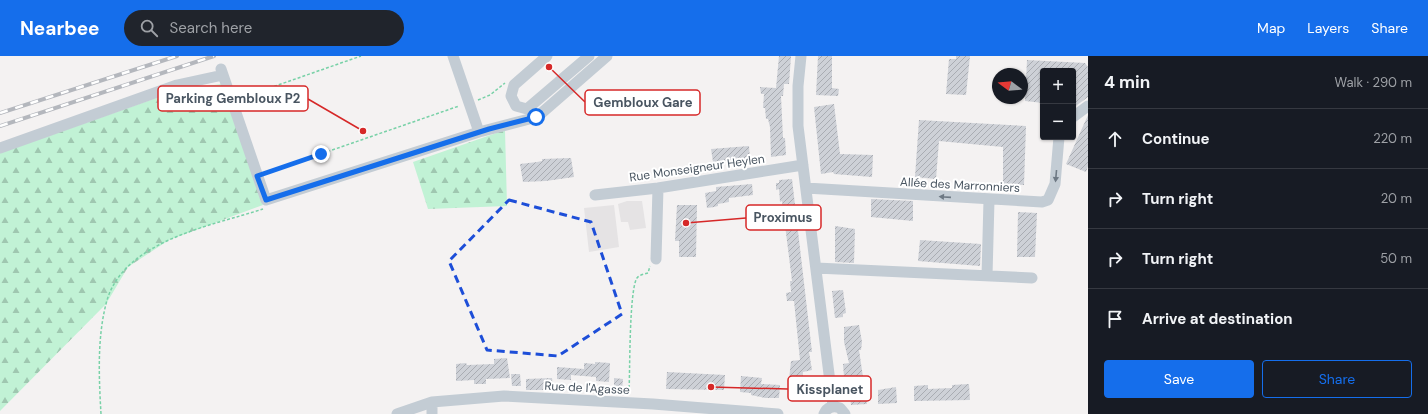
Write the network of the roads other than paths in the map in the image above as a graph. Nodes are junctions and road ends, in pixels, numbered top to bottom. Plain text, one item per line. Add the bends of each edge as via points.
1 (453, 56) edge
2 (548, 56) edge
3 (589, 56) edge
4 (607, 56) edge
5 (800, 56) edge
6 (1088, 106) edge
7 (1076, 115) edge
8 (479, 132) junction
9 (1059, 140) edge
10 (0, 148) edge
11 (803, 165) junction
12 (658, 188) junction
13 (806, 188) junction
14 (595, 195) dead end
15 (989, 200) junction
16 (656, 259) road end
17 (816, 268) junction
18 (987, 276) junction
19 (1032, 278) dead end
20 (432, 402) junction
21 (833, 406) junction
22 (653, 409) edge
23 (397, 414) edge
24 (432, 414) edge
25 (778, 414) edge
26 (824, 414) edge
27 (845, 414) edge

1 - 8 street
2 - 3 street via 514,85 511,96 516,106 527,109
4 - 8 street via 536,117
5 - 11 street via 797,106
6 - 7 street
8 - 10 street via 266,200 222,72 177,85
9 -> 15 street, Allée des Marronniers via 1056,179 1048,200
11 - 12 street, Rue Monseigneur Heylen
11 - 13 street
12 - 14 street, Rue Monseigneur Heylen
12 - 16 street
15 -> 13 street, Allée des Marronniers
13 - 17 street
15 - 18 street
17 - 18 street
17 - 21 street
18 - 19 street
20 - 22 street, Rue de l'Agasse via 504,396 628,403
20 - 23 street, Rue de l'Agasse
20 - 24 street
21 - 26 street
21 - 27 street via 840,408
22 - 25 street, Rue de l'Agasse

